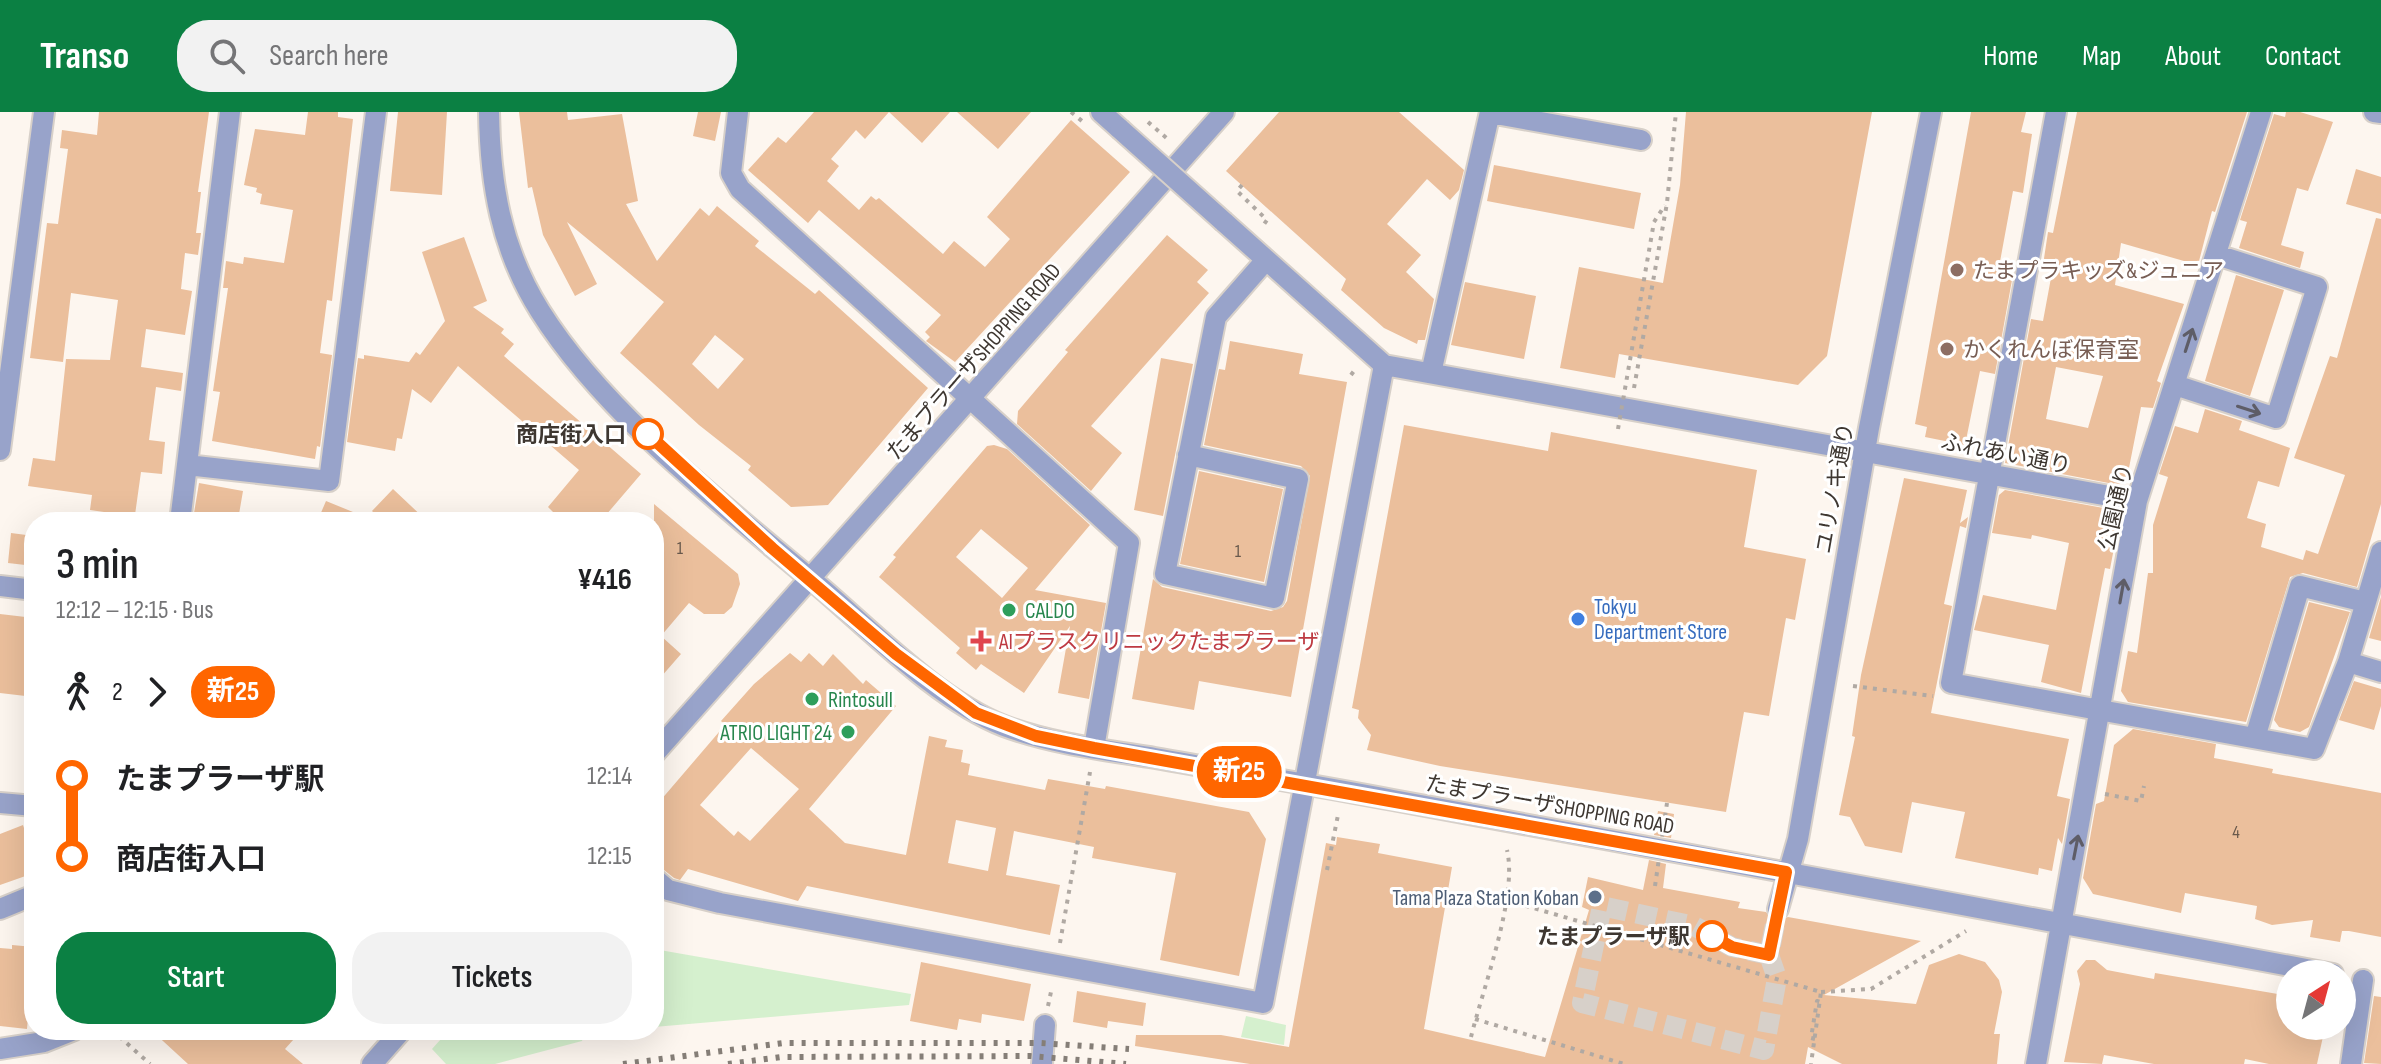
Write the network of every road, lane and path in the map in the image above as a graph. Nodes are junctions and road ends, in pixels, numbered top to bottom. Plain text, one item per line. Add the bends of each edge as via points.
1 (44, 112) edge
2 (230, 112) edge
3 (376, 112) edge
4 (489, 112) edge
5 (738, 112) edge
6 (1101, 112) edge
7 (1224, 112) edge
8 (1490, 112) edge
9 (1676, 112) edge
10 (1931, 112) edge
11 (2056, 112) edge
12 (2261, 112) edge
13 (2374, 112) edge
14 (2381, 113) edge
15 (1641, 140) dead end
16 (1242, 185) dead end
17 (1667, 203) junction
18 (1260, 229) dead end
19 (2217, 255) junction
20 (1266, 260) junction
21 (1384, 365) junction
22 (1431, 373) junction
23 (2175, 385) junction
24 (1634, 388) dead end
25 (971, 399) junction
26 (1618, 429) dead end
27 (0, 441) edge
28 (1866, 451) junction
29 (1188, 455) junction
30 (187, 465) junction
31 (1989, 476) junction
32 (2137, 501) junction
33 (181, 512) edge
34 (2381, 552) edge
35 (811, 579) junction
36 (0, 586) edge
37 (24, 589) edge
38 (2365, 602) junction
39 (2348, 662) junction
40 (2381, 672) edge
41 (1951, 683) junction
42 (1853, 686) dead end
43 (2102, 711) junction
44 (2255, 738) junction
45 (664, 743) edge
46 (1094, 748) junction
47 (1090, 772) dead end
48 (1304, 784) junction
49 (2144, 786) dead end
50 (2104, 794) dead end
51 (0, 803) edge
52 (1667, 803) dead end
53 (24, 805) edge
54 (1338, 815) dead end
55 (1507, 850) dead end
56 (1327, 870) dead end
57 (1786, 872) junction
58 (1655, 886) dead end
59 (664, 887) edge
60 (24, 899) edge
61 (1506, 900) junction
62 (0, 909) edge
63 (1778, 909) tunnel mouth
64 (2060, 923) junction
65 (1966, 931) dead end
66 (2276, 963) edge
67 (1055, 972) junction
68 (2362, 979) edge
69 (1821, 992) junction
70 (1475, 1019) junction
71 (1045, 1025) joint
72 (1471, 1037) dead end
73 (49, 1040) edge
74 (123, 1040) edge
75 (393, 1040) edge
76 (0, 1049) edge
77 (150, 1064) edge
78 (372, 1064) edge
79 (1042, 1064) edge
80 (1624, 1064) edge
81 (1811, 1064) edge
82 (2036, 1064) edge
83 (2351, 1064) edge

1 - 27 street
2 - 30 street
3 - 30 street via 329,481
4 - 35 street, たまプラーザSHOPPING ROAD via 497,216 540,311 600,388
5 - 25 street via 731,173 740,189
6 - 20 street, bridge
7 - 25 street, たまプラーザSHOPPING ROAD
8 - 15 street
8 - 22 street
9 - 17 path
10 - 28 street, ユリノキ通り
11 - 31 street
12 - 19 street, 公園通り
13 - 14 street
16 - 18 path via 1237,191 1267,220
17 - 24 path
17 - 26 path, bridge via 1654,222
23 -> 19 street, 公園通り
23 -> 19 street via 2276,418 2317,287
20 - 21 street
20 - 29 street via 1216,317
21 - 22 street
21 - 48 street
22 - 28 street
23 - 32 street, 公園通り
25 - 35 street, たまプラーザSHOPPING ROAD
25 - 46 street via 1129,543
28 - 31 street, ふれあい通り
28 - 57 street, ユリノキ通り via 1798,839
29 - 29 street via 1165,574 1274,598 1298,479
30 - 33 street
31 - 32 street, ふれあい通り
31 - 41 street
43 -> 32 street, 公園通り
34 - 38 street
35 - 45 street
35 - 46 street, たまプラーザSHOPPING ROAD via 896,654 976,713 1036,736
36 - 37 street
38 - 39 street
38 - 44 street via 2300,586
39 - 40 street
39 - 44 street via 2314,749
41 - 42 path via 1948,698
41 - 43 street
43 - 44 street
64 -> 43 street, 公園通り
46 - 48 street, たまプラーザSHOPPING ROAD
47 - 67 path
48 - 57 street, たまプラーザSHOPPING ROAD
48 - 67 street via 1263,1003
49 - 50 path via 2141,801
51 - 53 street
52 - 58 path, bridge
54 - 56 path
55 - 61 path
57 - 63 street, ユリノキ通り
57 - 64 street, たまプラーザSHOPPING ROAD
59 - 67 street via 720,903
60 - 62 street
61 - 69 path
61 - 70 path
64 - 66 street, たまプラーザSHOPPING ROAD
64 - 82 street, 公園通り
65 - 69 path via 1871,989
67 - 71 path
68 - 83 street
69 - 81 path
70 - 72 path
70 - 80 path
71 - 79 street
73 - 76 street
74 - 77 path
75 - 78 street

